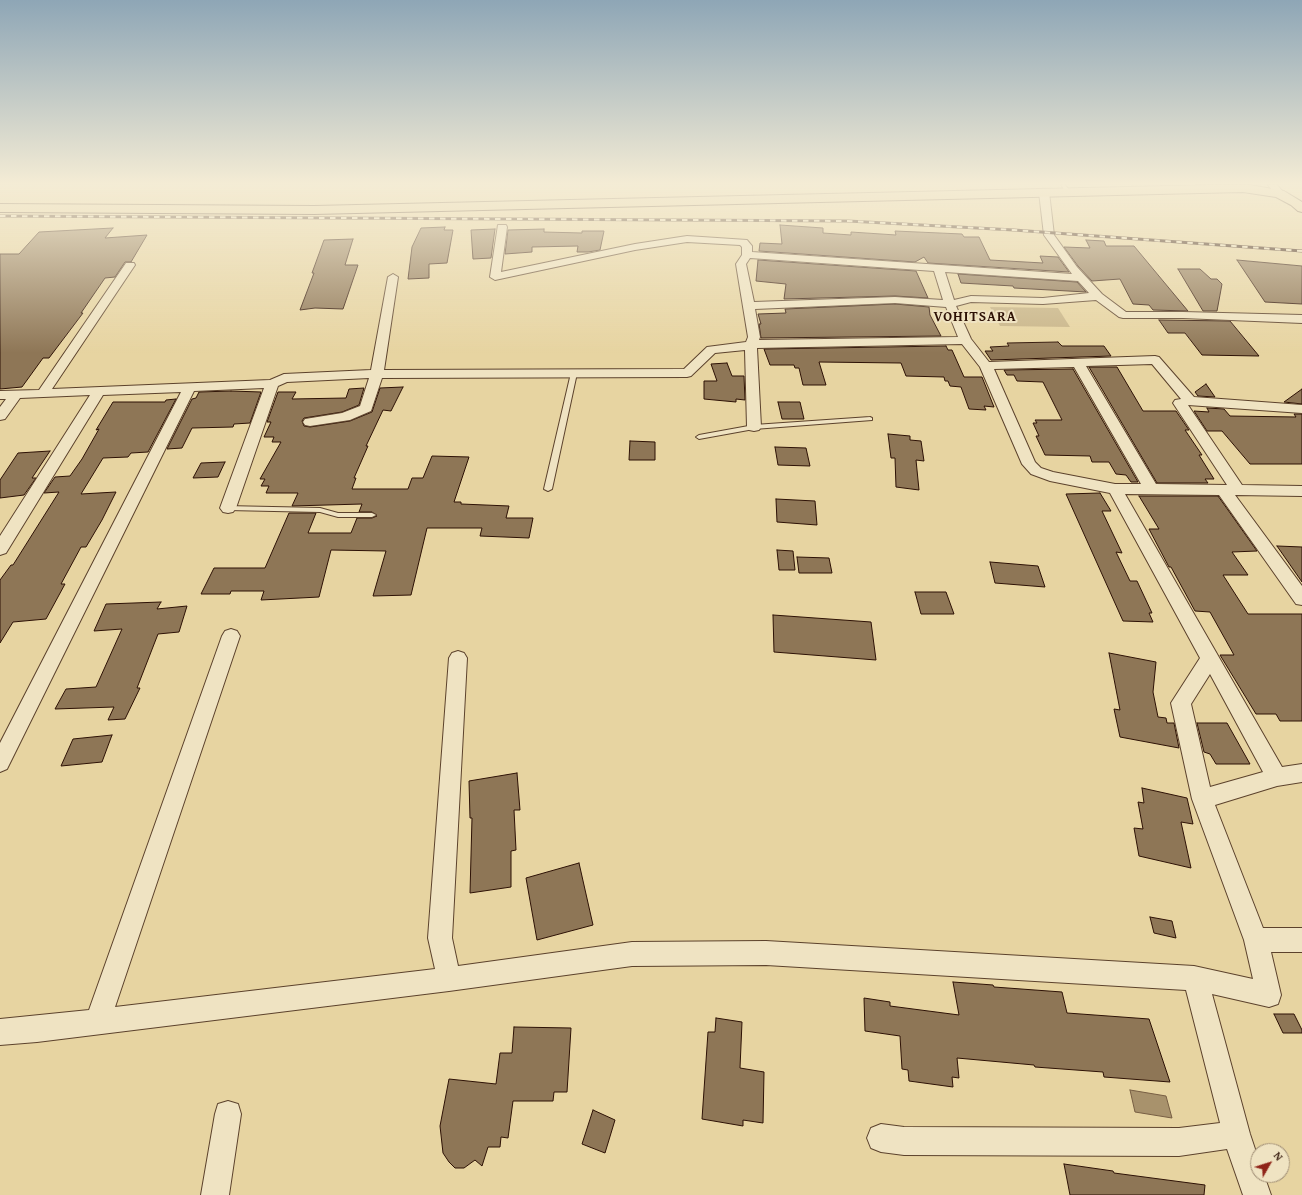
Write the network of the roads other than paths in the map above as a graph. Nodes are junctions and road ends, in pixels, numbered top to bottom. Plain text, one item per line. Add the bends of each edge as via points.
1 (500, 241) edge
2 (676, 241) edge
3 (720, 241) edge
4 (1053, 241) edge
5 (747, 254) junction
6 (130, 265) dead end
7 (939, 268) junction
8 (393, 277) dead end
9 (1081, 278) junction
10 (1098, 296) junction
11 (950, 304) junction
12 (748, 306) junction
13 (1302, 319) edge
14 (966, 340) junction
15 (751, 344) junction
16 (1078, 363) junction
17 (986, 366) junction
18 (574, 373) junction
19 (377, 374) junction
20 (272, 384) junction
21 (189, 388) junction
22 (99, 391) junction
23 (43, 393) junction
24 (16, 394) junction
25 (0, 395) edge
26 (1190, 401) junction
27 (1302, 409) edge
28 (0, 416) edge
29 (870, 418) dead end
30 (310, 422) dead end
31 (754, 427) junction
32 (699, 437) dead end
33 (548, 489) dead end
34 (1115, 489) junction
35 (1152, 490) junction
36 (1231, 491) junction
37 (1302, 491) edge
38 (228, 508) joint
39 (372, 515) dead end
40 (0, 549) edge
41 (1302, 599) edge
42 (232, 636) dead end
43 (458, 658) dead end
44 (1210, 658) junction
45 (0, 764) edge
46 (1302, 773) edge
47 (1277, 777) junction
48 (1202, 798) junction
49 (1256, 940) junction
50 (1302, 940) edge
51 (1194, 978) junction
52 (449, 979) junction
53 (98, 1021) junction
54 (0, 1032) edge
55 (228, 1114) dead end
56 (1236, 1134) junction
57 (881, 1138) dead end
58 (215, 1195) edge
59 (1256, 1195) edge

1 - 2 street via 495,277
3 - 5 street via 743,242 747,246
4 - 9 street
5 - 7 street
5 - 12 street via 741,264
6 - 23 street
7 - 9 street
7 - 11 street
8 - 19 street
9 - 10 street
10 - 11 street via 1043,301 971,299
10 - 13 street via 1123,315
11 - 12 street via 895,300
11 - 14 street
12 - 15 street via 754,337
14 - 15 street
14 - 17 street
15 - 18 street via 711,350 687,373
15 - 31 street
16 - 17 street
16 - 26 street via 1155,360
16 - 35 street
17 - 34 street via 1029,464 1036,471
18 - 19 street
18 - 33 lane
19 - 20 street via 284,378
19 - 30 street via 366,408 345,416
20 - 21 street
20 - 38 street
21 - 22 street
21 - 45 street
22 - 23 street
22 - 40 street
23 - 24 street
24 - 25 street
24 - 28 street
26 - 27 street
26 - 36 street via 1180,403
29 - 31 lane
31 - 32 lane
34 - 35 street
34 - 44 street
35 - 36 street
36 - 37 street
36 - 41 street
38 - 39 lane via 320,510 338,515
42 - 53 street
43 - 52 street via 440,938
44 - 47 street
44 - 48 street via 1180,703
46 - 47 street
47 - 48 street
48 - 49 street
49 - 50 street
49 - 51 street via 1269,995
51 - 52 street via 766,953 632,954
51 - 56 street
52 - 53 street
53 - 54 street
55 - 58 street
56 - 57 street via 1179,1142 904,1141
56 - 59 street

